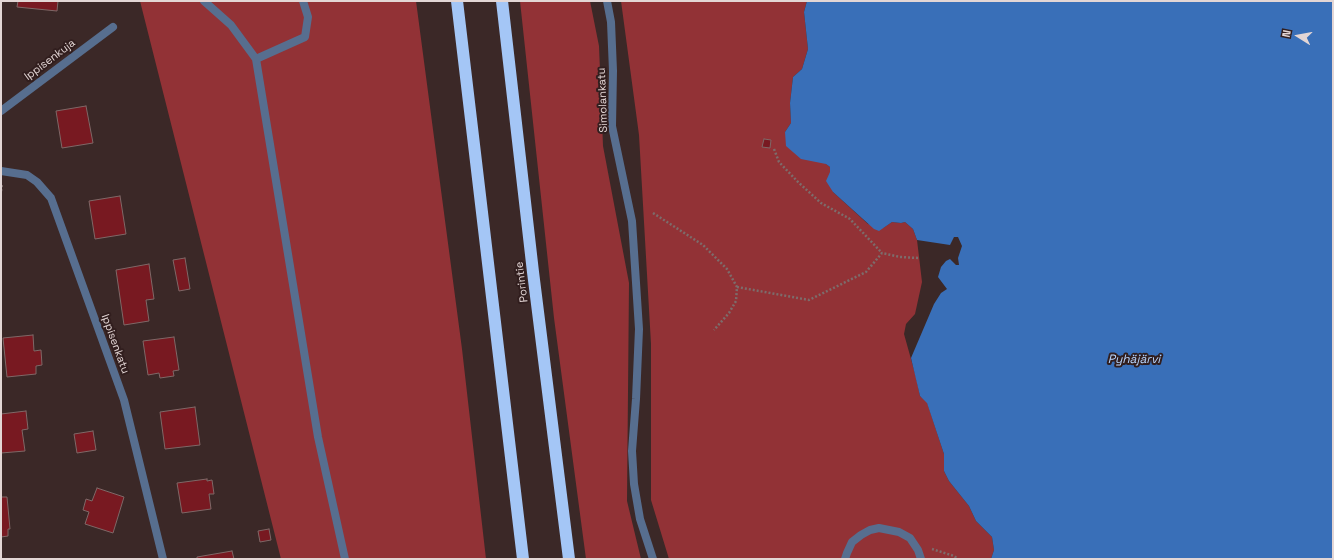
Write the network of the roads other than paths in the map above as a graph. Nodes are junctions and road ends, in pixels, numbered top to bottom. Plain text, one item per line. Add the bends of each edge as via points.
1 (204, 1) edge
2 (303, 1) edge
3 (457, 1) edge
4 (502, 1) edge
5 (607, 1) edge
6 (113, 27) dead end
7 (256, 59) junction
8 (1, 111) edge
9 (1, 171) edge
10 (163, 559) edge
11 (345, 559) edge
12 (523, 559) edge
13 (569, 559) edge
14 (653, 559) edge
15 (845, 559) edge
16 (921, 559) edge

1 - 7 street via 231,25
2 - 7 street via 308,17 305,37
3 - 12 highway
4 - 13 highway, Porintie
5 - 14 street, Simolankatu via 611,22 613,71 612,126 632,222 638,329 632,451 634,484 640,519
6 - 8 street, Ippisenkuja
7 - 11 street via 318,437
9 - 10 street, Ippisenkatu via 27,175 37,182 50,198 124,400
15 - 16 street via 852,542 860,535 879,528 899,532 910,538

